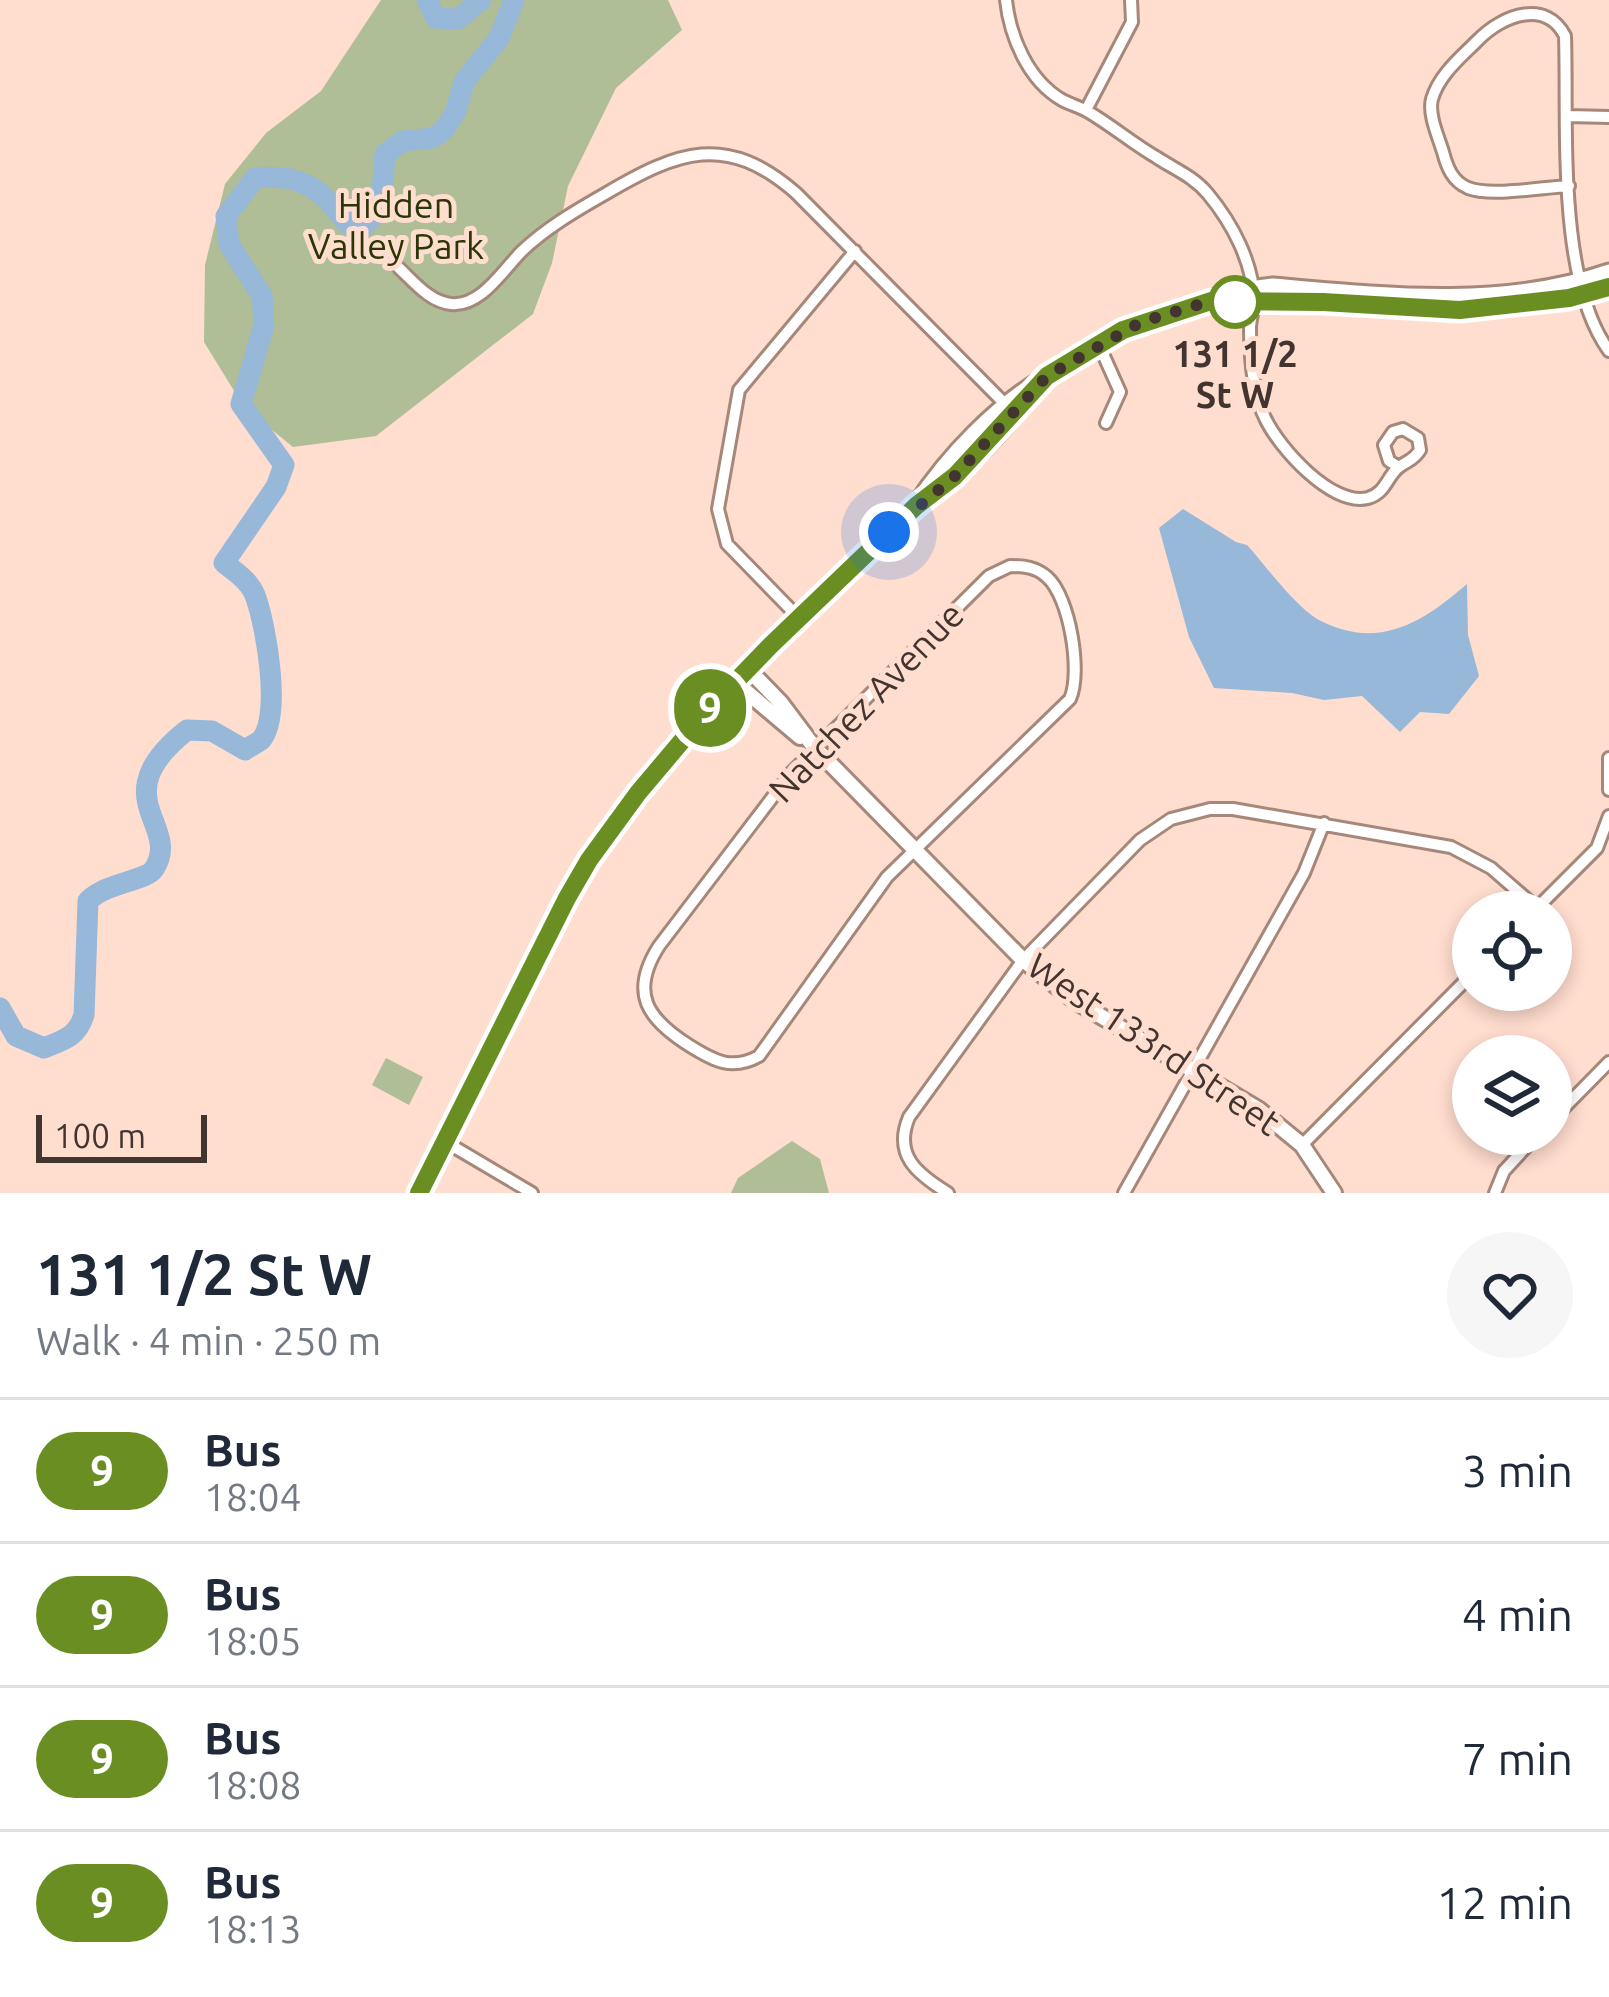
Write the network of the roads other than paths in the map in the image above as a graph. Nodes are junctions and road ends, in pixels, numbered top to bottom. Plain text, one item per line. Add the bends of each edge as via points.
1 (1006, 0) edge
2 (1132, 0) edge
3 (1086, 110) junction
4 (1568, 116) junction
5 (1609, 116) edge
6 (1569, 186) junction
7 (855, 251) junction
8 (399, 268) dead end
9 (1609, 272) edge
10 (1582, 287) junction
11 (1609, 287) edge
12 (1253, 295) junction
13 (1099, 345) junction
14 (1609, 351) edge
15 (1010, 409) junction
16 (1106, 423) dead end
17 (1399, 467) dead end
18 (799, 618) junction
19 (748, 669) junction
20 (735, 682) junction
21 (814, 747) junction
22 (1609, 758) edge
23 (1609, 790) edge
24 (1609, 816) edge
25 (1324, 823) junction
26 (915, 849) junction
27 (1515, 891) edge
28 (1554, 891) edge
29 (1023, 960) junction
30 (1452, 994) edge
31 (1609, 1062) edge
32 (1193, 1072) junction
33 (1572, 1100) edge
34 (444, 1142) junction
35 (1302, 1145) junction
36 (1519, 1155) edge
37 (419, 1193) edge
38 (532, 1193) edge
39 (948, 1193) edge
40 (1124, 1193) edge
41 (1334, 1193) edge
42 (1495, 1193) edge

1 - 3 street via 1009,26 1040,82
2 - 3 street via 1132,22
3 - 12 street via 1203,188 1239,241
4 - 5 street
4 - 6 street
4 - 6 street via 1565,36 1540,4 1506,12 1443,75 1431,101 1447,166 1466,188
6 - 10 street
7 - 8 street via 773,172 715,152 650,168 573,213 465,303 434,299
7 - 15 street
7 - 18 street via 739,391 718,509 727,544
9 - 10 main road
10 - 11 main road
10 - 12 main road via 1460,310
10 - 14 street
12 - 13 main road via 1141,322
12 - 17 street via 1256,392 1278,440 1340,496 1370,497
13 - 15 main road
13 - 16 street via 1120,392
15 - 18 main road via 955,476
18 - 19 main road
19 - 20 main road
19 - 21 street, West 133rd Street
20 - 21 street, West 133rd Street
20 - 34 main road via 589,860
21 - 26 street, West 133rd Street
21 - 26 street, Natchez Avenue via 998,570 1022,566 1044,574 1060,595 1069,631 1078,675 1070,699
21 - 26 street, Natchez Avenue via 650,961 646,1006 665,1030 716,1062 759,1056
22 - 23 street
24 - 28 street via 1597,848
25 - 27 street via 1451,847
25 - 29 street via 1233,809 1171,819 1140,840
25 - 32 street
26 - 29 street, West 133rd Street
29 - 32 street, West 133rd Street
29 - 39 street via 909,1117 905,1155
30 - 35 street
31 - 33 street
32 - 35 street, West 133rd Street
32 - 40 street
34 - 37 main road
34 - 38 street
35 - 41 street, West 133rd Street
36 - 42 street

